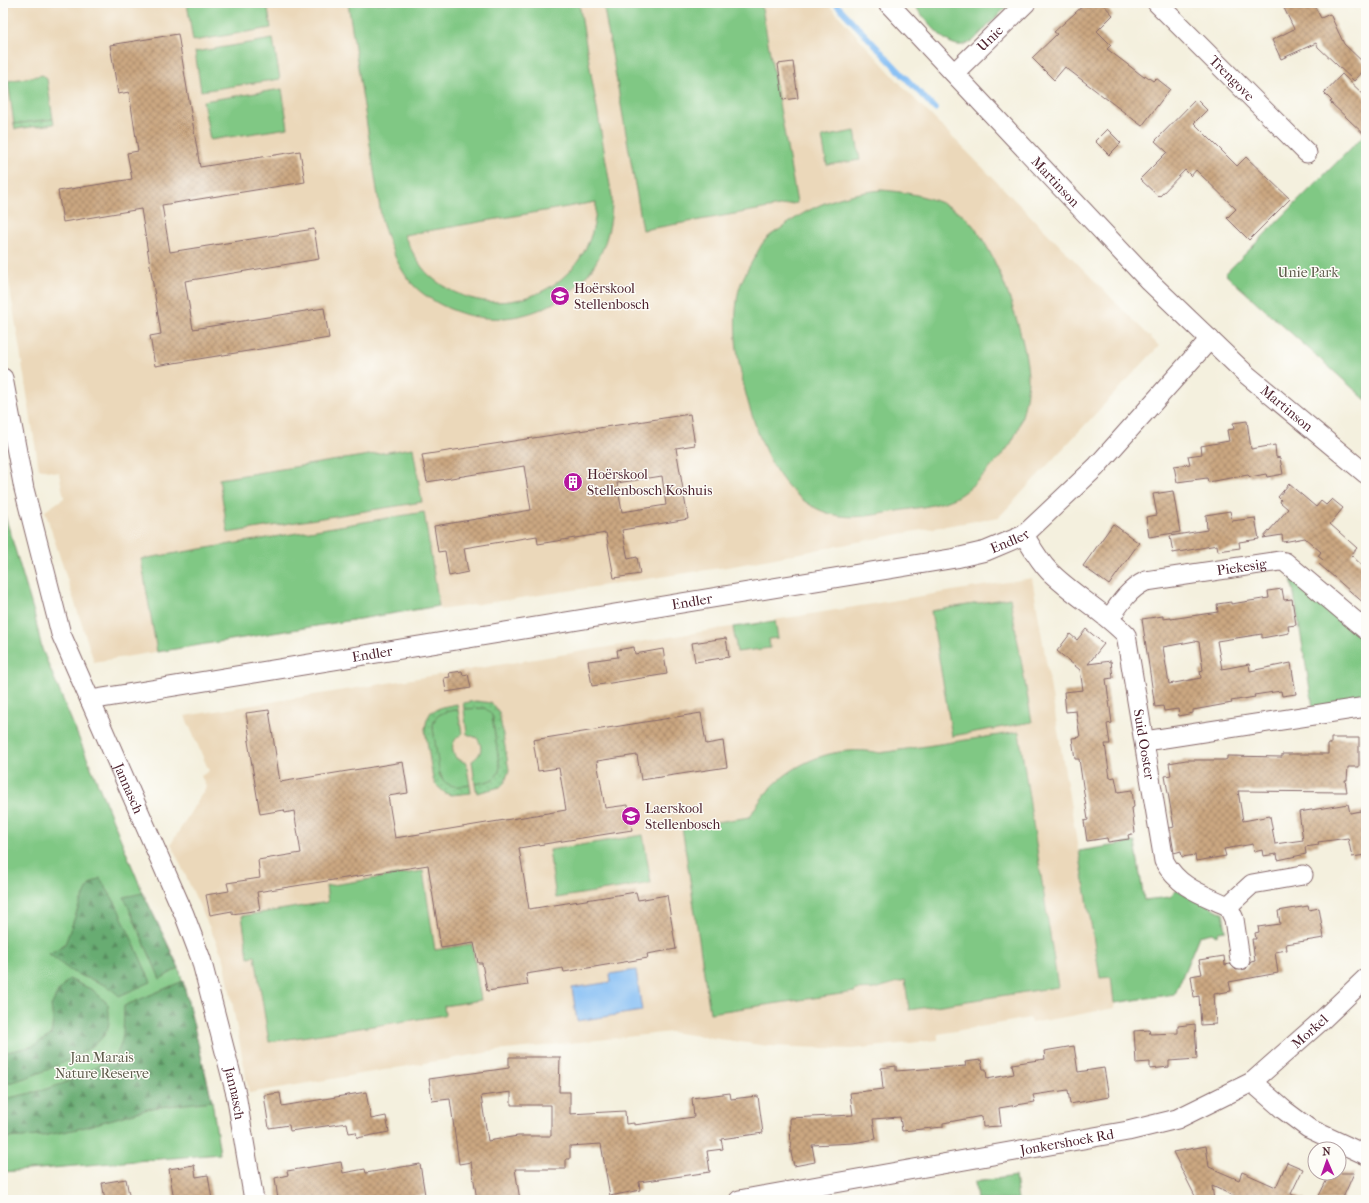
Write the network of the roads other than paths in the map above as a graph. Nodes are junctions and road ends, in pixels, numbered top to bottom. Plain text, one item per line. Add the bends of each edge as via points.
1 (888, 3) edge
2 (1026, 3) edge
3 (1157, 3) edge
4 (954, 73) junction
5 (1308, 153) dead end
6 (1210, 339) junction
7 (3, 378) edge
8 (1366, 474) edge
9 (1024, 535) junction
10 (1110, 618) junction
11 (1366, 630) edge
12 (90, 700) junction
13 (1366, 707) edge
14 (1145, 741) junction
15 (1303, 875) dead end
16 (1228, 906) junction
17 (1240, 960) dead end
18 (1366, 978) edge
19 (1252, 1082) junction
20 (1366, 1155) edge
21 (254, 1200) edge
22 (739, 1200) edge

1 - 4 street
2 - 4 street, Unie
3 - 5 street, Trengove
4 - 6 street, Martinson via 1149,281
6 - 8 street, Martinson via 1247,375
6 - 9 street, Endler via 1096,467
7 - 12 street, Jannasch via 27,502 59,627
9 - 10 street, Suid Ooster via 1049,571
9 - 12 street, Endler via 986,551 956,558
10 - 11 street, Piekesig via 1126,596 1146,581 1280,561 1285,562
10 - 14 street, Suid Ooster via 1126,635
12 - 21 street, Jannasch via 184,914 201,959 236,1094
13 - 14 street
14 - 16 street, Suid Ooster via 1164,861 1176,879
15 - 16 street via 1252,884
16 - 17 street via 1234,919
18 - 19 street, Morkel
19 - 20 street via 1308,1128
19 - 22 street, Jonkershoek Rd via 1177,1119 1128,1131

